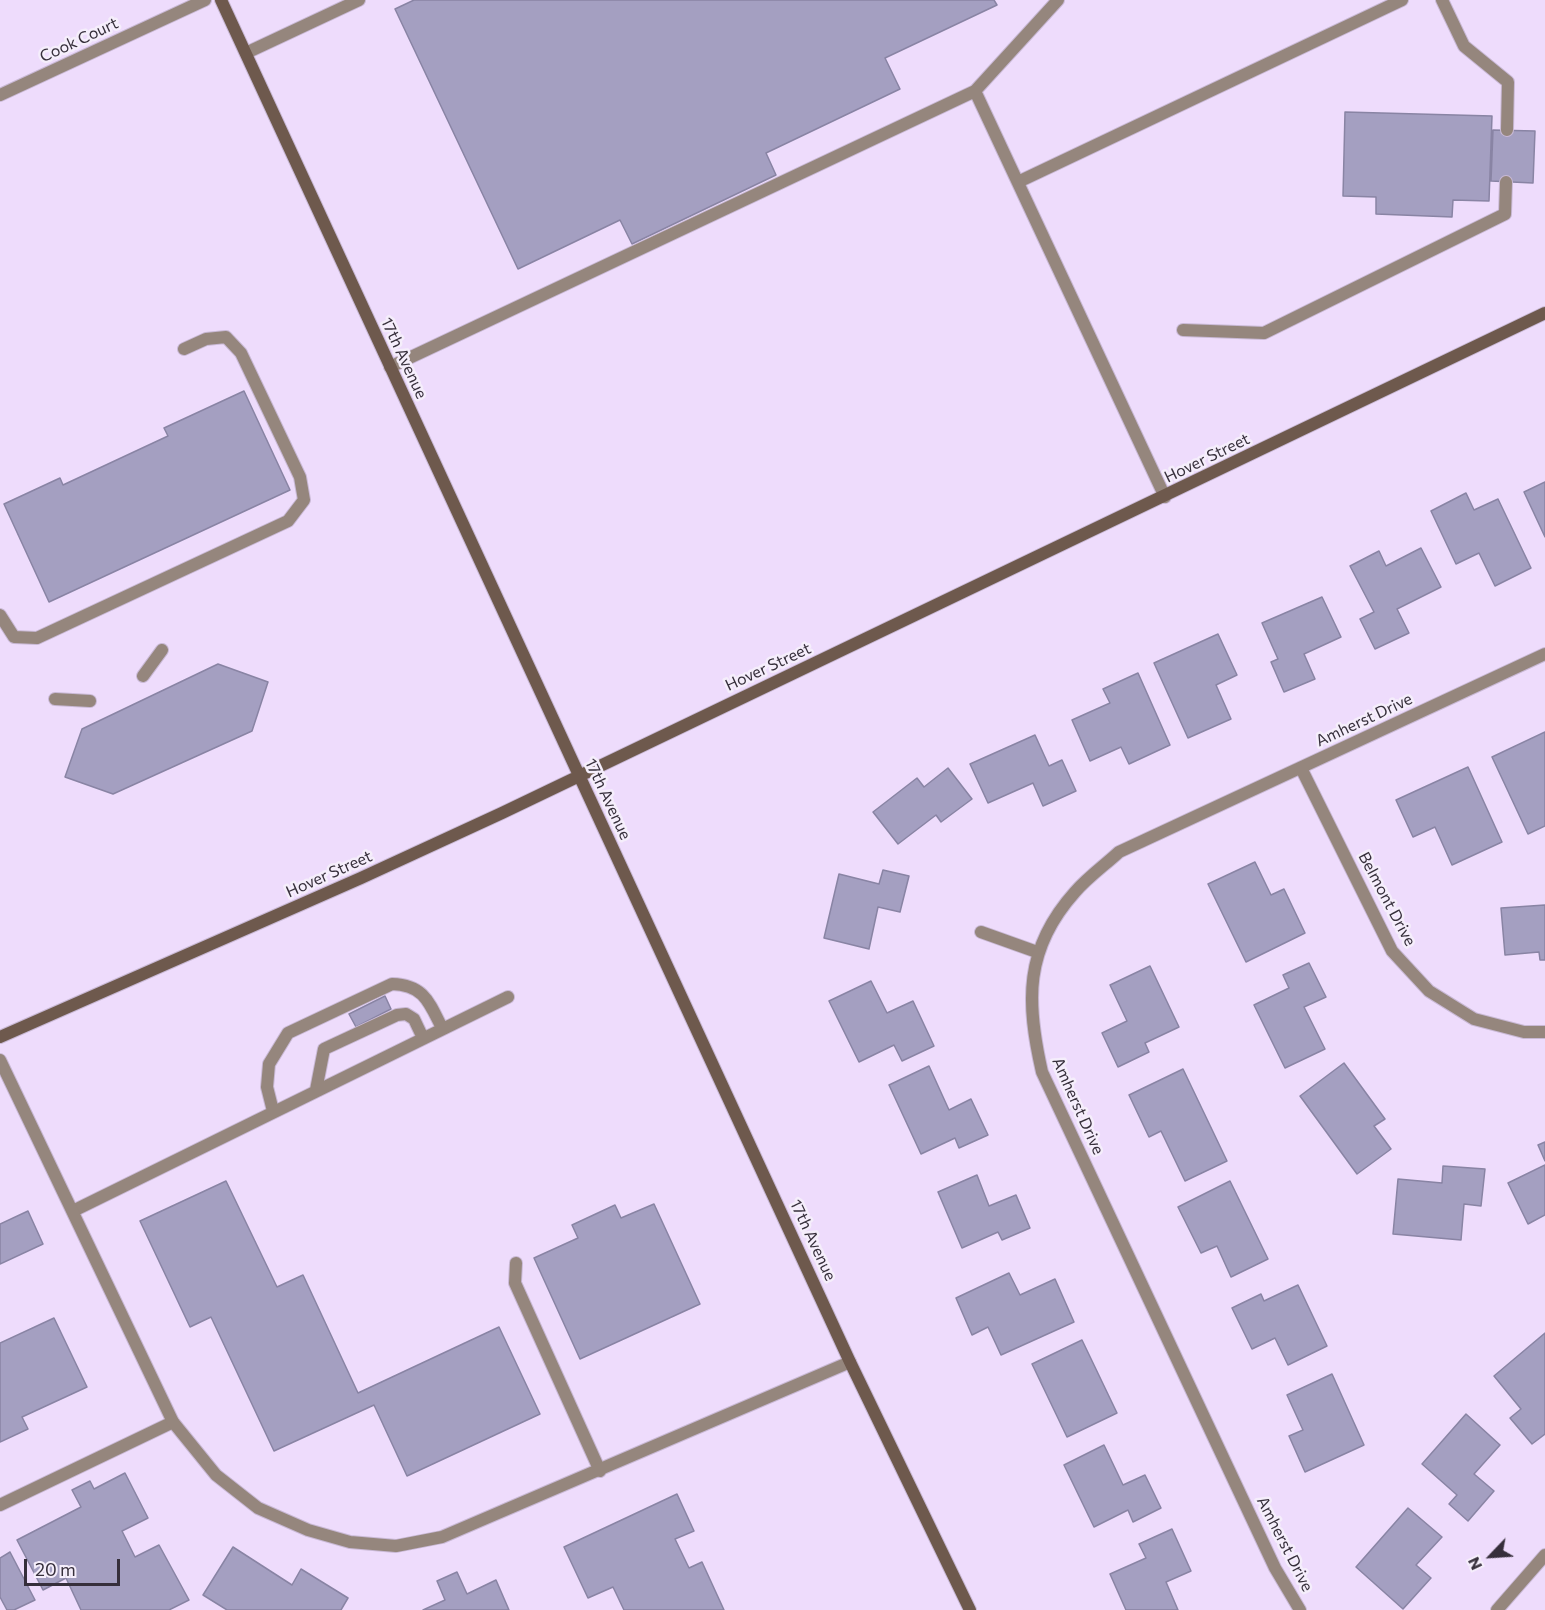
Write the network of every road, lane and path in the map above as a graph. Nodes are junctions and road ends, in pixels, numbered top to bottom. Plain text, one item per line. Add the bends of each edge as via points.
1 (205, 0) edge
2 (221, 0) edge
3 (359, 0) edge
4 (1058, 0) edge
5 (1402, 0) edge
6 (1442, 0) edge
7 (246, 53) junction
8 (975, 91) junction
9 (0, 95) edge
10 (1507, 130) dead end
11 (1018, 182) junction
12 (1506, 182) dead end
13 (1545, 312) edge
14 (1183, 330) dead end
15 (184, 349) dead end
16 (390, 367) junction
17 (1165, 497) junction
18 (0, 615) edge
19 (162, 650) dead end
20 (1545, 654) edge
21 (143, 676) dead end
22 (55, 699) dead end
23 (90, 701) dead end
24 (1301, 768) junction
25 (579, 775) junction
26 (981, 932) dead end
27 (1037, 952) junction
28 (508, 997) dead end
29 (442, 1028) junction
30 (1545, 1032) edge
31 (0, 1037) edge
32 (423, 1038) junction
33 (0, 1060) edge
34 (316, 1090) junction
35 (273, 1111) junction
36 (73, 1211) junction
37 (516, 1263) dead end
38 (850, 1362) junction
39 (172, 1422) junction
40 (600, 1471) junction
41 (0, 1505) edge
42 (1545, 1554) edge
43 (970, 1610) edge
44 (1300, 1610) edge
45 (1497, 1610) edge

1 - 9 street, Cook Court
2 - 7 main road, 17th Avenue
3 - 7 street
4 - 8 street
5 - 11 street
6 - 10 street via 1464,46 1508,82
7 - 16 main road, 17th Avenue
8 - 11 street
8 - 16 street
11 - 17 street
12 - 14 street via 1505,214 1264,333
13 - 17 main road, Hover Street
15 - 18 street via 206,339 226,337 241,353 300,477 304,501 288,521 37,638 14,637
16 - 25 main road, 17th Avenue
17 - 25 main road, Hover Street
19 - 21 street
20 - 24 street, Amherst Drive
22 - 23 street
24 - 27 street, Amherst Drive via 1119,852 1075,891
24 - 30 street, Belmont Drive via 1392,951 1429,991 1474,1019 1524,1032
25 - 31 main road, Hover Street via 361,878
25 - 38 main road, 17th Avenue
26 - 27 street
27 - 44 street, Amherst Drive via 1032,1028 1042,1072 1275,1568
28 - 29 street
29 - 32 street
29 - 35 street via 427,997 408,984 392,984 288,1034 269,1064 267,1087
32 - 34 street
32 - 34 street via 414,1019 406,1014 397,1015 324,1049
33 - 36 street
34 - 35 street
35 - 36 street
36 - 39 street
37 - 40 street via 515,1283
38 - 40 street
38 - 43 main road, 17th Avenue
39 - 40 street via 216,1475 258,1508 308,1530 350,1542 396,1546 442,1537
39 - 41 street
42 - 45 street

